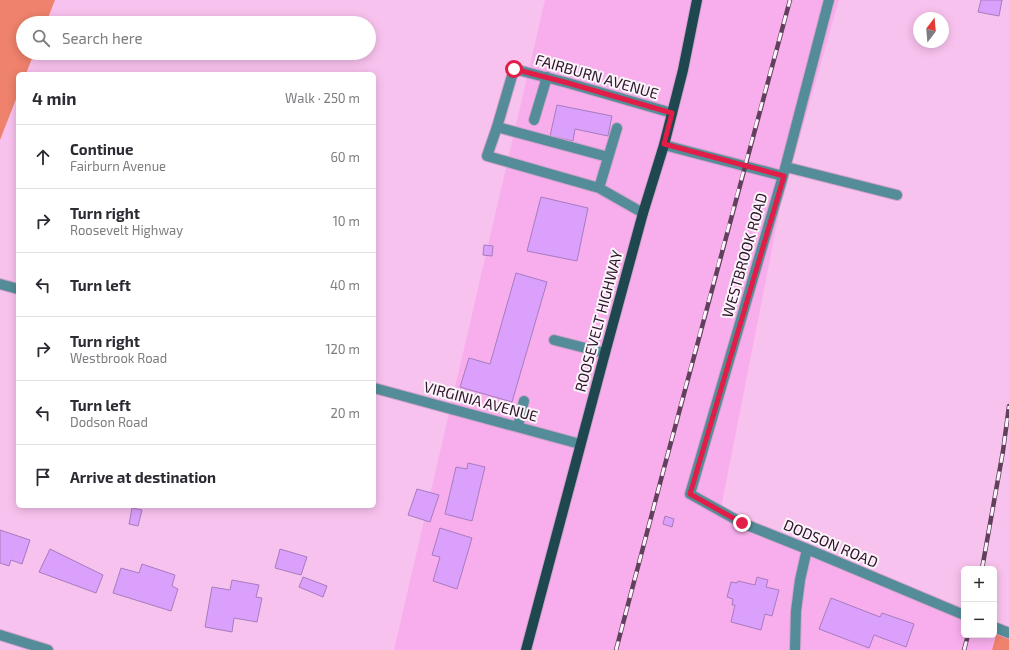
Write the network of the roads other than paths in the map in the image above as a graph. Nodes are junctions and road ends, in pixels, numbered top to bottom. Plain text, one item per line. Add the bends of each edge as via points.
1 (697, 0) edge
2 (829, 0) edge
3 (547, 77) junction
4 (672, 113) junction
5 (534, 120) dead end
6 (497, 127) junction
7 (617, 128) dead end
8 (664, 144) junction
9 (608, 157) junction
10 (785, 171) junction
11 (599, 188) junction
12 (897, 195) dead end
13 (643, 213) junction
14 (0, 284) edge
15 (16, 288) edge
16 (554, 340) dead end
17 (605, 353) junction
18 (376, 389) edge
19 (524, 401) dead end
20 (518, 427) junction
21 (580, 444) junction
22 (690, 494) joint
23 (807, 549) junction
24 (961, 614) edge
25 (997, 628) edge
26 (1009, 633) edge
27 (0, 635) edge
28 (48, 650) edge
29 (526, 650) edge
30 (795, 650) edge

1 - 4 main road, ROOSEVELT HIGHWAY
2 - 10 street, WESTBROOK ROAD
3 - 4 street, FAIRBURN AVENUE
3 - 5 street
3 - 6 street, FAIRBURN AVENUE via 514,69
4 - 8 main road, ROOSEVELT HIGHWAY
6 - 9 street
6 - 11 street via 487,156
7 - 9 street
8 - 10 street
8 - 13 main road, ROOSEVELT HIGHWAY
9 - 11 street
10 - 12 street
10 - 22 street, WESTBROOK ROAD
11 - 13 street
13 - 17 main road, ROOSEVELT HIGHWAY
14 - 15 street
16 - 17 street
17 - 21 main road, ROOSEVELT HIGHWAY
18 - 20 street, VIRGINIA AVENUE
19 - 20 street
20 - 21 street, VIRGINIA AVENUE
21 - 29 main road, ROOSEVELT HIGHWAY
22 - 23 street, DODSON ROAD via 742,523
23 - 24 street, DODSON ROAD
23 - 30 street via 796,611
25 - 26 street
27 - 28 street

